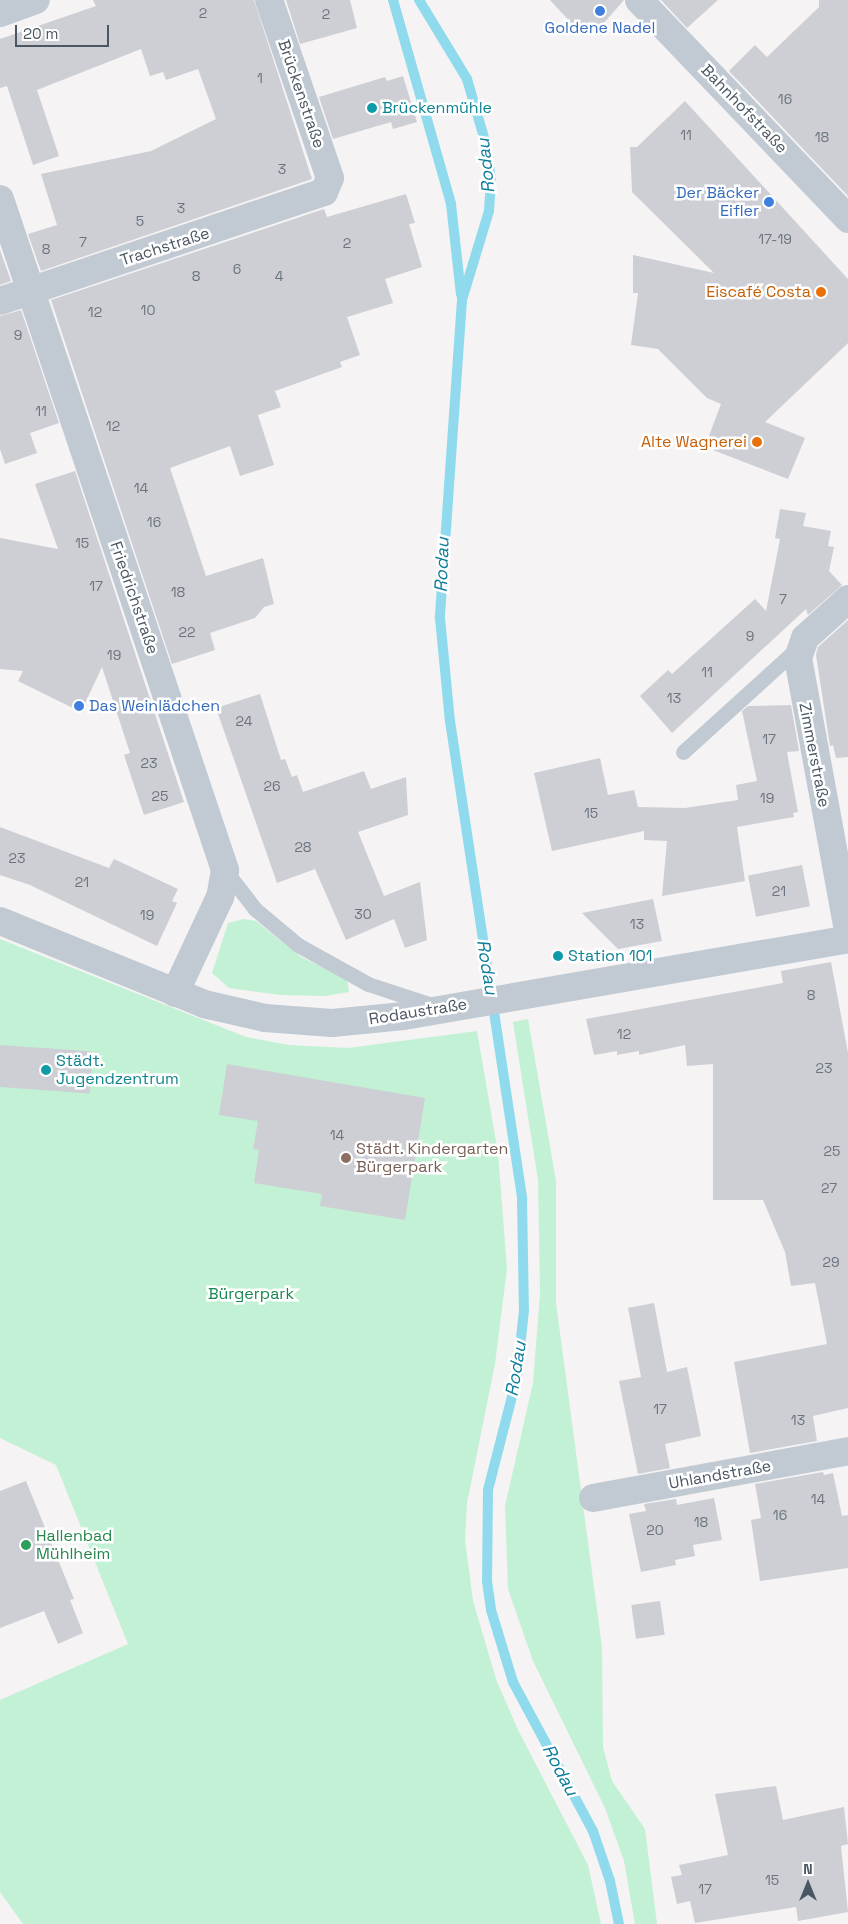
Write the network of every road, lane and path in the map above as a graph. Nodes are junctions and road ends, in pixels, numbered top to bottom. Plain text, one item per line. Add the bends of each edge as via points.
1 (36, 0) edge
2 (269, 0) edge
3 (642, 3) edge
4 (0, 13) edge
5 (328, 187) joint
6 (0, 199) edge
7 (848, 219) edge
8 (30, 291) junction
9 (0, 301) edge
10 (848, 598) edge
11 (800, 646) junction
12 (683, 752) dead end
13 (225, 870) junction
14 (0, 921) edge
15 (848, 931) edge
16 (848, 939) edge
17 (175, 993) junction
18 (444, 1009) junction
19 (848, 1451) edge
20 (593, 1498) dead end

1 - 4 street
2 - 5 street, Brückenstraße via 330,178
3 - 7 street, Bahnhofstraße
5 - 8 street, Trachstraße via 317,197
6 - 8 street, Friedrichstraße
8 - 9 street, Trachstraße
8 - 13 street, Friedrichstraße
10 - 11 street
11 - 12 lane
11 - 15 street, Zimmerstraße via 799,674
13 - 17 street, Friedrichstraße via 220,897
13 - 18 lane via 255,909 298,945 368,984
14 - 17 street, Rodaustraße
16 - 18 street, Rodaustraße
17 - 18 street, Rodaustraße via 232,1013 300,1022 366,1021
19 - 20 street, Uhlandstraße

